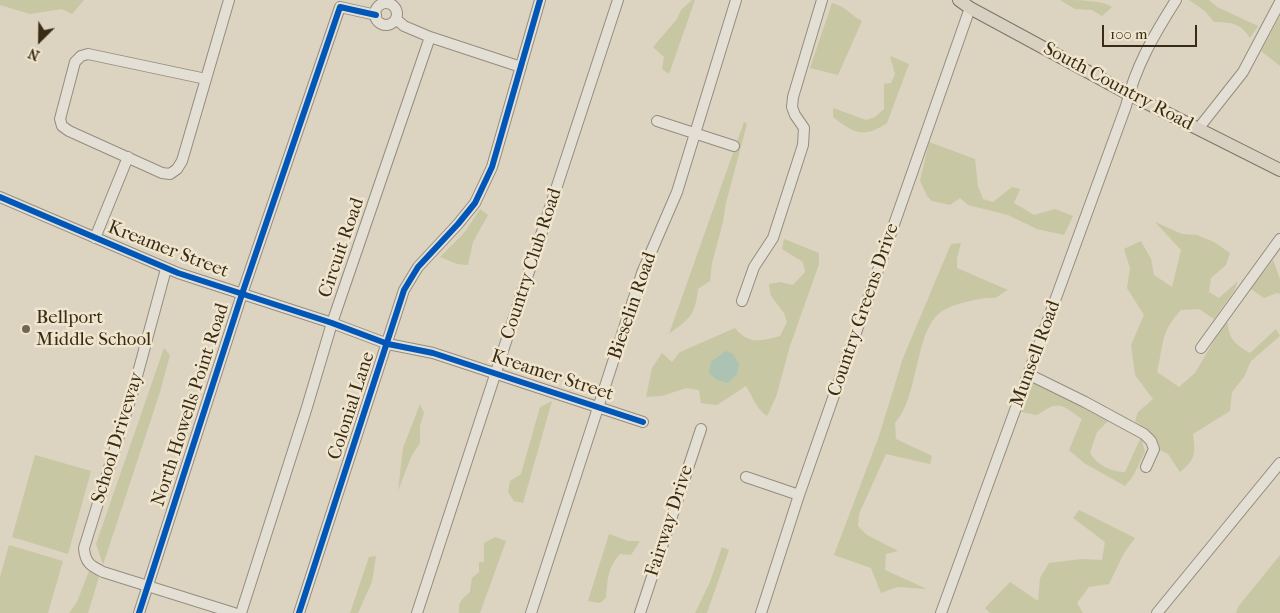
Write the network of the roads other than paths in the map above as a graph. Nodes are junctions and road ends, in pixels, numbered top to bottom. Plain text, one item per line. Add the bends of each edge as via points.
1 (229, 0) edge
2 (540, 0) edge
3 (618, 0) edge
4 (736, 0) edge
5 (822, 0) edge
6 (959, 0) edge
7 (1176, 0) edge
8 (391, 2) edge
9 (1280, 2) edge
10 (970, 8) junction
11 (376, 15) junction
12 (396, 19) junction
13 (430, 37) junction
14 (521, 67) junction
15 (206, 79) junction
16 (1129, 94) junction
17 (657, 121) dead end
18 (1198, 129) junction
19 (696, 134) junction
20 (734, 146) dead end
21 (128, 157) junction
22 (1280, 170) edge
23 (0, 197) edge
24 (95, 238) junction
25 (1280, 239) edge
26 (166, 269) junction
27 (242, 294) junction
28 (742, 301) dead end
29 (332, 324) junction
30 (388, 344) junction
31 (1200, 348) dead end
32 (496, 374) junction
33 (1028, 374) junction
34 (598, 407) junction
35 (643, 422) dead end
36 (701, 429) dead end
37 (1280, 463) edge
38 (1146, 467) dead end
39 (746, 477) dead end
40 (800, 495) junction
41 (148, 585) junction
42 (139, 613) edge
43 (234, 613) edge
44 (241, 613) edge
45 (299, 613) edge
46 (417, 613) edge
47 (531, 613) edge
48 (640, 613) edge
49 (761, 613) edge
50 (941, 613) edge
51 (1158, 613) edge

1 - 15 street
2 - 14 street, Colonial Lane
3 - 32 street, Country Club Road
4 - 19 street, Bieselin Road
5 - 28 street via 793,97 794,114 804,128 803,145 773,238 754,267
6 - 10 main road, South Country Road
7 - 16 street, Munsell Road via 1153,39
8 - 11 street via 380,5
8 - 12 street via 397,11
9 - 18 street via 1242,72
10 - 16 main road, South Country Road
10 - 40 street, Country Greens Drive
11 - 12 street via 385,24
11 - 27 street, North Howells Point Road via 340,7
12 - 13 street
13 - 14 street
13 - 29 street, Circuit Road
14 - 30 street, Colonial Lane via 492,167 481,192 468,213 418,266 404,290
15 - 21 street via 177,170 170,174 162,172
15 - 21 street via 95,54 81,56 75,62 61,112 62,126
16 - 18 main road, South Country Road
16 - 33 street, Munsell Road
17 - 19 street
18 - 22 main road, South Country Road
19 - 20 street
19 - 34 street, Bieselin Road via 677,192 642,273
21 - 24 street
23 - 24 street, Kreamer Street
24 - 26 street, Kreamer Street
25 - 31 street
26 - 27 street, Kreamer Street
26 - 41 street, School Driveway via 133,391 84,548 90,566
27 - 29 street, Kreamer Street
27 - 41 street, North Howells Point Road
29 - 30 street, Kreamer Street
29 - 44 street, Circuit Road
30 - 32 street, Kreamer Street via 434,353
30 - 45 street, Colonial Lane
32 - 34 street, Kreamer Street
32 - 46 street, Country Club Road
33 - 38 street via 1144,434 1154,449
33 - 50 street, Munsell Road
34 - 35 street, Kreamer Street
34 - 47 street, Bieselin Road
36 - 48 street, Fairway Drive
37 - 51 street
39 - 40 street
40 - 49 street, Country Greens Drive
41 - 42 street, North Howells Point Road
41 - 43 street

